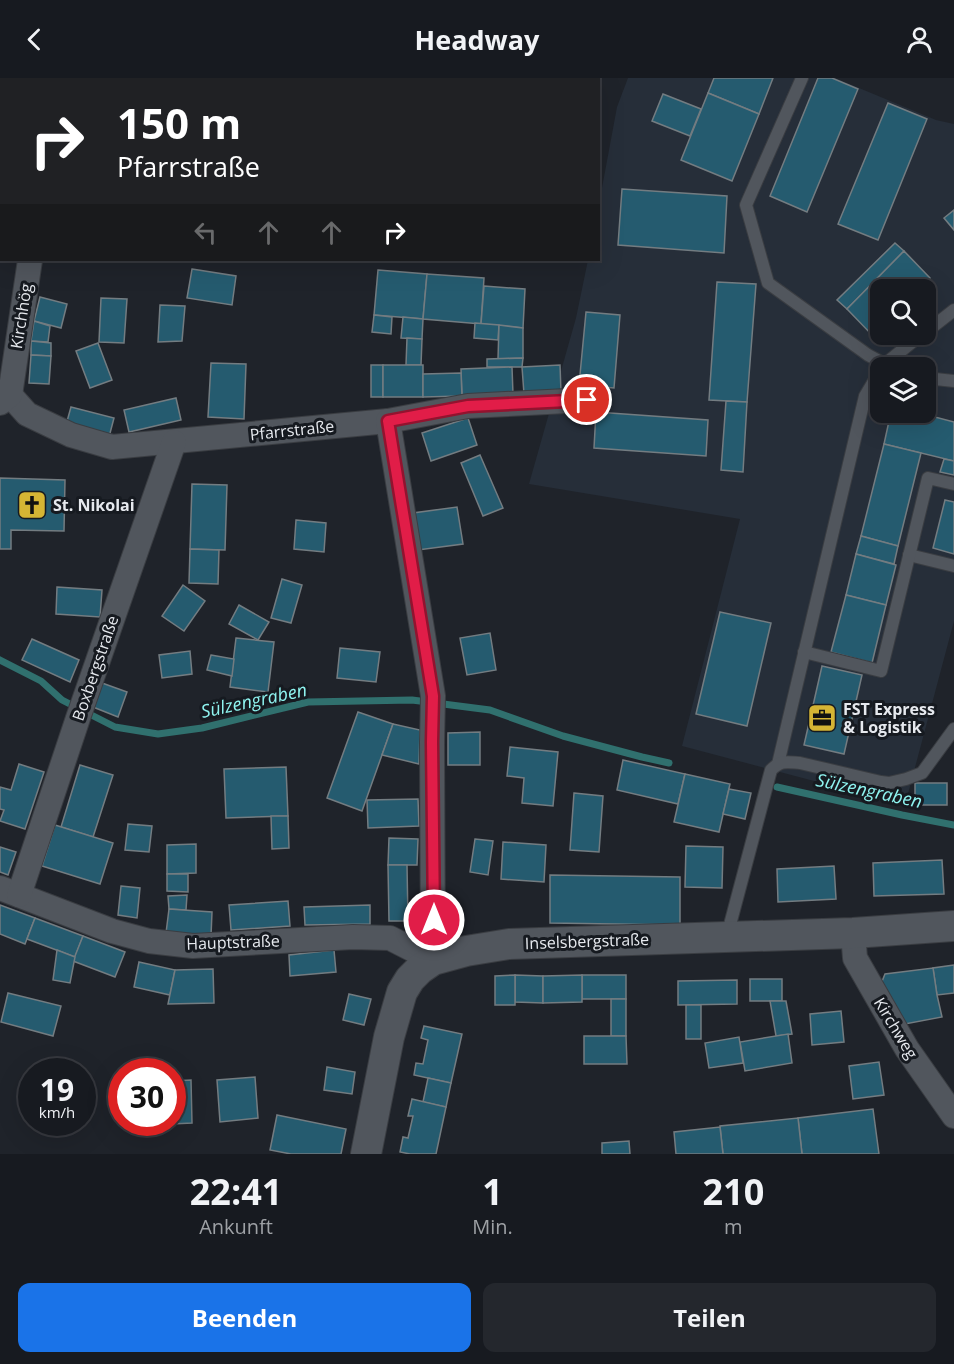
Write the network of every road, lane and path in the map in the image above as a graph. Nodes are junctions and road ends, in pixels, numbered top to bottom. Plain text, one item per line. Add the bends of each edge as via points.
1 (802, 78) edge
2 (30, 261) edge
3 (954, 309) edge
4 (936, 323) edge
5 (910, 345) edge
6 (871, 357) edge
7 (896, 357) edge
8 (936, 379) edge
9 (954, 381) edge
10 (870, 389) edge
11 (5, 399) edge
12 (587, 400) dead end
13 (388, 421) junction
14 (174, 442) junction
15 (954, 484) edge
16 (909, 555) junction
17 (954, 566) edge
18 (804, 652) junction
19 (954, 729) edge
20 (778, 764) junction
21 (9, 892) edge
22 (954, 926) edge
23 (853, 933) junction
24 (727, 937) junction
25 (433, 960) junction
26 (954, 1116) edge
27 (366, 1154) edge

1 - 6 lane via 746,205 768,283
2 - 11 street, Kirchhög
3 - 4 lane
5 - 7 lane
8 - 9 lane
10 - 18 lane via 865,396
11 - 14 street, Pfarrstraße via 71,435 112,447
12 - 13 street, Pfarrstraße via 468,406
13 - 14 street, Pfarrstraße
13 - 25 street via 433,701
14 - 21 street, Boxbergstraße via 80,710
15 - 16 lane via 928,478
16 - 17 lane
16 - 18 lane via 881,671
18 - 20 lane
19 - 20 lane via 922,773 889,783 800,763
20 - 24 lane via 771,770
21 - 25 street, Hauptstraße via 112,931 149,940 193,946 390,938
22 - 23 street, Inselsbergstraße
23 - 24 street, Inselsbergstraße
23 - 26 street, Kirchweg via 855,958 907,1049
24 - 25 street, Inselsbergstraße via 509,944
25 - 27 street, Inselsbergstraße via 420,969 402,992

